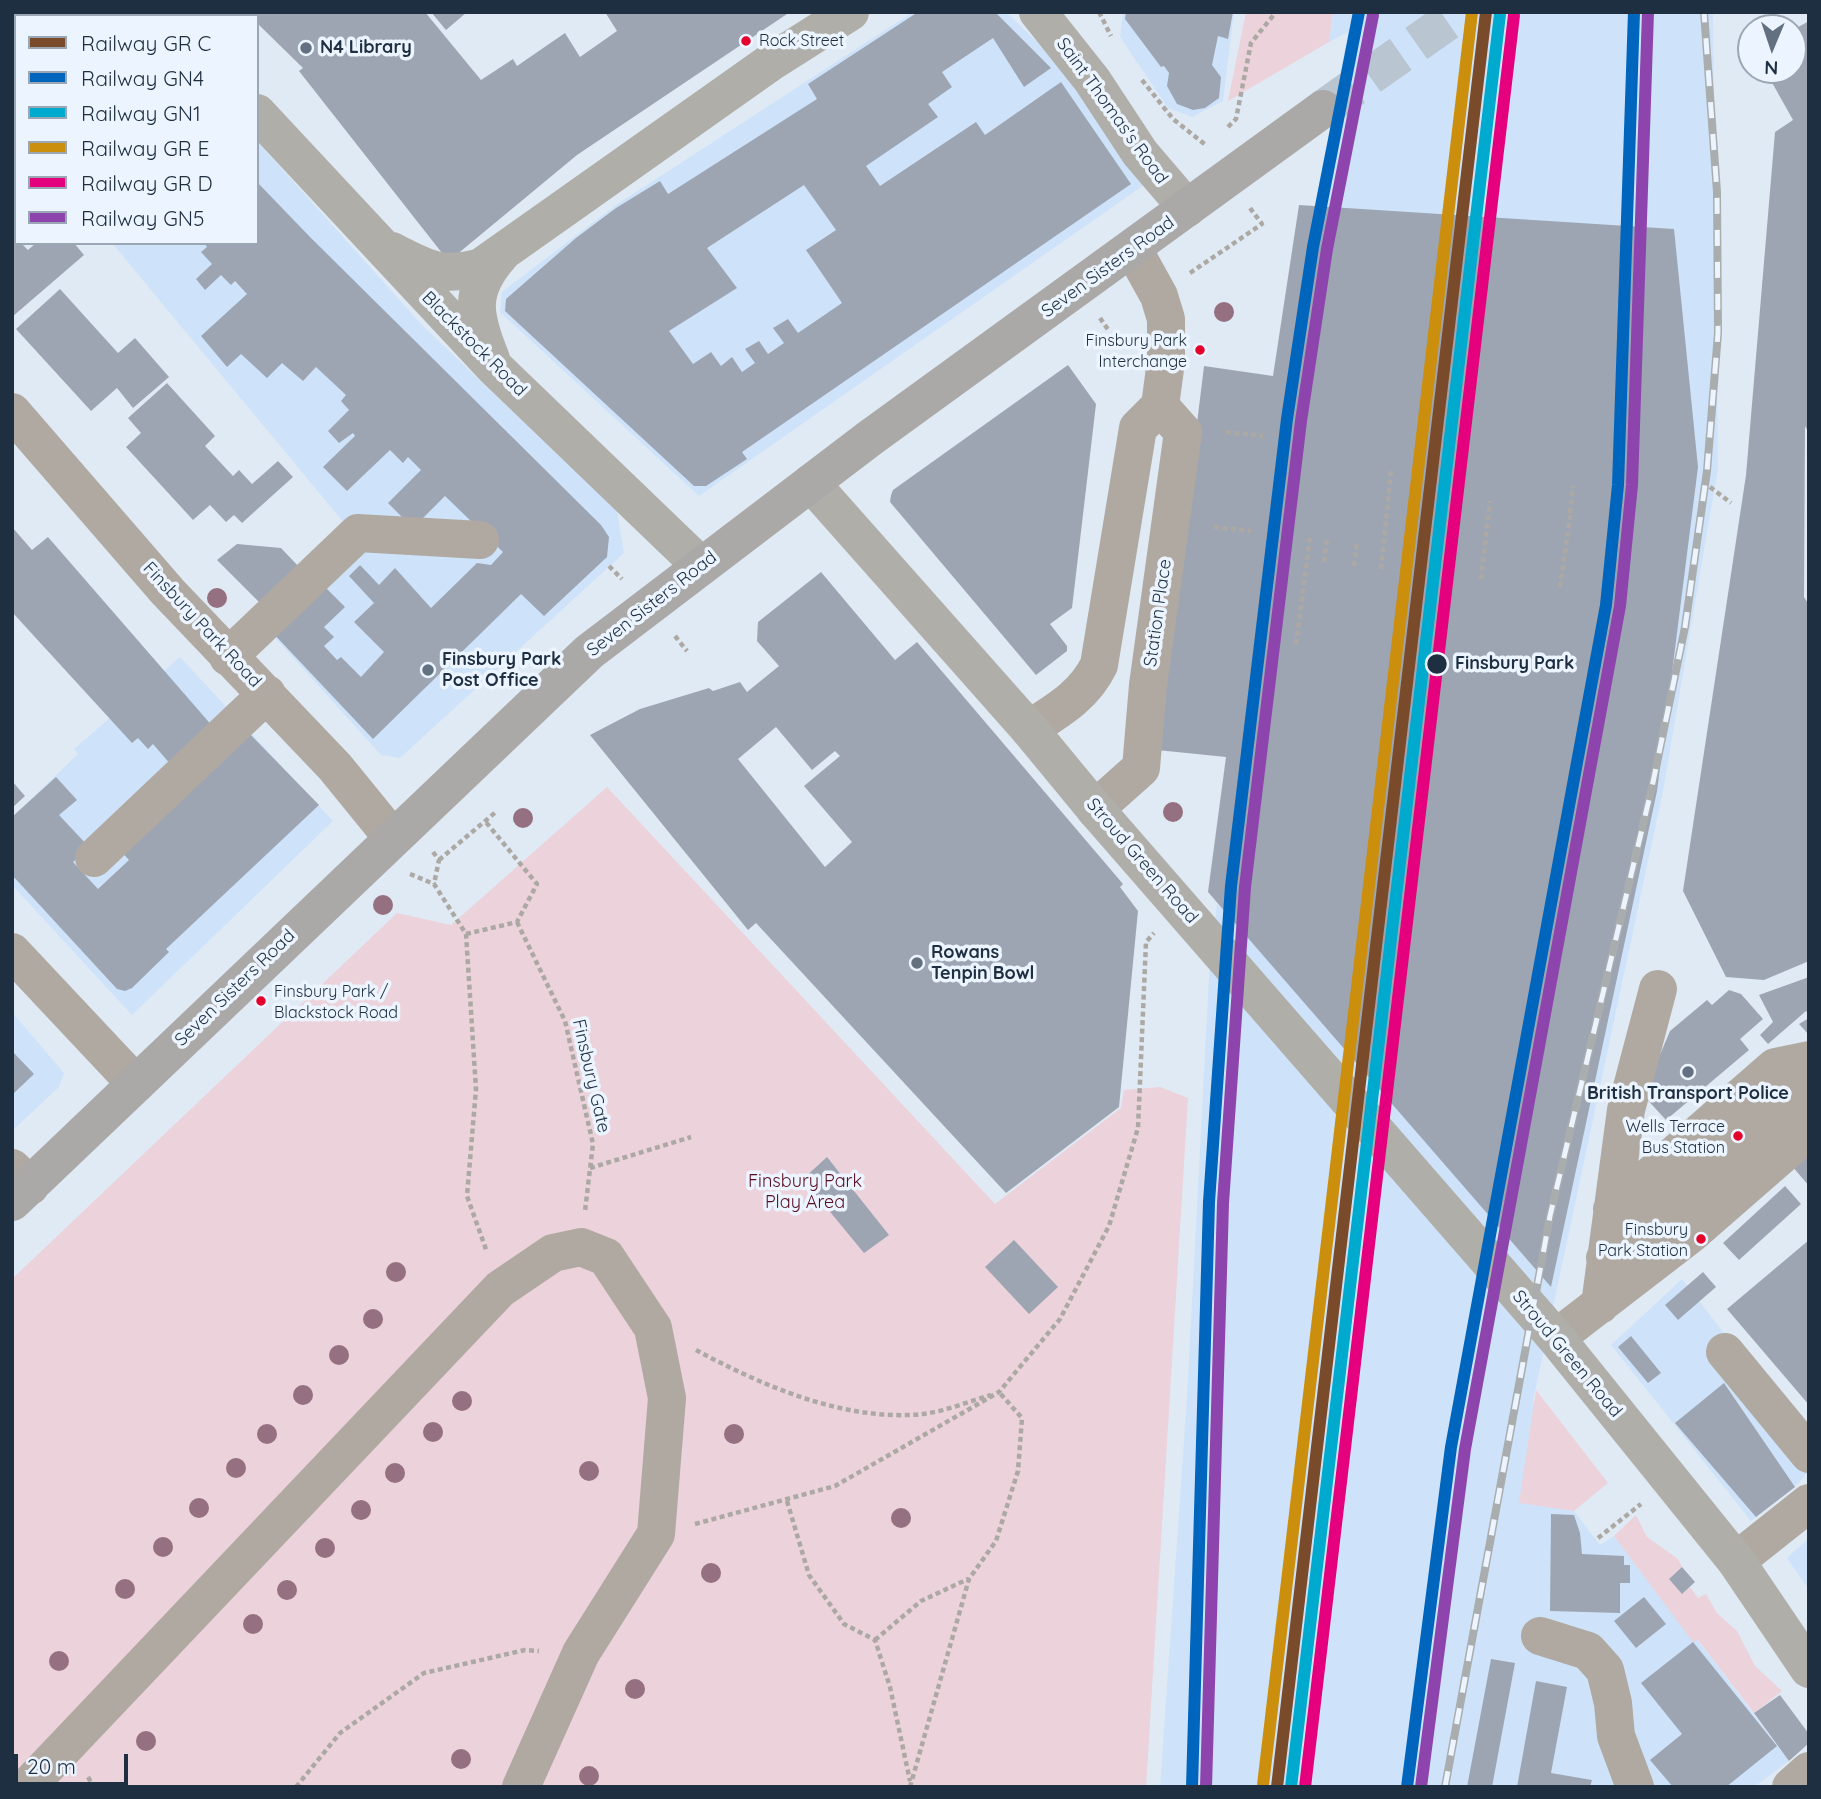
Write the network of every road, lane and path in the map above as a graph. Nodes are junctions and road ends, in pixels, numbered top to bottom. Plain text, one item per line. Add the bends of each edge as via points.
1 (850, 12) edge
2 (1038, 12) edge
3 (1099, 12) edge
4 (1276, 12) edge
5 (1115, 44) dead end
6 (1139, 76) dead end
7 (1323, 109) tunnel mouth
8 (259, 115) edge
9 (1227, 128) dead end
10 (1218, 138) dead end
11 (1187, 208) junction
12 (1254, 213) dead end
13 (375, 242) junction
14 (1133, 249) junction
15 (501, 254) junction
16 (1181, 279) dead end
17 (1100, 317) dead end
18 (1109, 331) dead end
19 (494, 367) junction
20 (1160, 406) junction
21 (12, 412) edge
22 (1226, 432) dead end
23 (1263, 436) dead end
24 (1391, 469) dead end
25 (811, 483) junction
26 (1573, 486) dead end
27 (1710, 487) dead end
28 (1390, 492) dead end
29 (1490, 501) dead end
30 (1731, 503) dead end
31 (1571, 510) dead end
32 (1214, 527) dead end
33 (1251, 531) dead end
34 (1310, 537) dead end
35 (1327, 538) dead end
36 (480, 540) dead end
37 (1357, 541) dead end
38 (1383, 544) dead end
39 (1564, 561) dead end
40 (1324, 562) dead end
41 (609, 566) dead end
42 (701, 566) junction
43 (1354, 566) dead end
44 (1381, 569) dead end
45 (622, 579) dead end
46 (1481, 579) dead end
47 (1560, 587) dead end
48 (674, 636) dead end
49 (1296, 644) dead end
50 (687, 651) dead end
51 (228, 657) junction
52 (267, 695) junction
53 (1029, 729) junction
54 (1095, 809) junction
55 (497, 811) dead end
56 (485, 821) junction
57 (392, 837) junction
58 (94, 858) dead end
59 (415, 878) dead end
60 (434, 884) junction
61 (517, 922) junction
62 (1162, 924) dead end
63 (466, 934) junction
64 (12, 952) edge
65 (1658, 989) dead end
66 (1809, 1060) edge
67 (135, 1084) junction
68 (1809, 1087) edge
69 (1809, 1131) edge
70 (691, 1137) dead end
71 (590, 1168) junction
72 (18, 1185) edge
73 (1612, 1209) junction
74 (581, 1247) junction
75 (1605, 1258) junction
76 (499, 1289) junction
77 (1600, 1305) junction
78 (653, 1328) junction
79 (1556, 1338) junction
80 (1725, 1352) dead end
81 (999, 1392) junction
82 (1809, 1454) edge
83 (787, 1501) junction
84 (1809, 1503) edge
85 (1632, 1510) dead end
86 (656, 1534) junction
87 (1598, 1538) dead end
88 (1736, 1562) junction
89 (969, 1579) junction
90 (1540, 1636) dead end
91 (875, 1640) junction
92 (581, 1653) junction
93 (1809, 1669) edge
94 (1809, 1771) edge
95 (911, 1785) edge
96 (26, 1787) edge
97 (296, 1787) edge
98 (521, 1787) edge
99 (1635, 1787) edge
100 (1791, 1787) edge

1 - 15 main road via 771,62
2 - 11 main road, Saint Thomas's Road via 1092,80 1140,153
3 - 5 path
4 - 9 path via 1251,43 1236,119
6 - 10 path via 1173,119 1209,148
7 - 11 highway, Seven Sisters Road
8 - 13 main road, Blackstock Road
11 - 14 highway, Seven Sisters Road
12 - 16 path via 1262,224
13 - 15 main road via 428,270 448,273 481,267
13 - 19 main road, Blackstock Road
14 - 20 street via 1166,319
14 - 25 highway, Seven Sisters Road
15 - 19 main road via 485,273 475,300
17 - 18 path
19 - 42 main road, Blackstock Road
20 - 53 street via 1138,428 1099,665 1074,699
20 - 54 street, Station Place via 1183,432 1147,685 1141,768
21 - 51 street, Finsbury Park Road
22 - 23 path
24 - 38 path
25 - 42 highway, Seven Sisters Road
25 - 53 main road, Stroud Green Road
26 - 39 path
27 - 30 path
28 - 44 path
29 - 46 path
31 - 47 path
32 - 33 path
34 - 49 path
35 - 40 path
36 - 51 street via 358,533
37 - 43 path
41 - 45 path
42 - 57 highway, Seven Sisters Road via 589,652
48 - 50 path
51 - 52 street, Finsbury Park Road
52 - 57 street, Finsbury Park Road
52 - 58 street
53 - 54 main road, Stroud Green Road
54 - 79 main road, Stroud Green Road
55 - 56 path
56 - 60 path via 439,860
56 - 61 path via 537,884
57 - 67 highway, Seven Sisters Road
59 - 60 path
60 - 63 path
61 - 63 path
61 - 71 path, Finsbury Gate via 565,1021 593,1143
62 - 81 path via 1146,942 1138,1128 1108,1226 1060,1319
63 - 76 path via 476,1089 467,1196
64 - 67 street
65 - 73 street via 1626,1110
66 - 73 street via 1775,1068
67 - 72 highway, Seven Sisters Road
68 - 75 street
69 - 77 street via 1691,1234
70 - 71 path
71 - 74 path, Finsbury Gate
73 - 75 street
74 - 76 street via 552,1253
74 - 78 street via 606,1257
75 - 77 street
76 - 96 street
77 - 79 street
78 - 81 path via 772,1386 855,1412 924,1414
78 - 86 street via 667,1398
79 - 88 main road, Stroud Green Road
80 - 82 street
81 - 83 path via 835,1486
81 - 89 path via 1022,1418 1018,1471 996,1541
83 - 86 path
83 - 91 path via 809,1575 844,1623
84 - 88 street
85 - 87 path
86 - 92 street
88 - 93 main road, Stroud Green Road
89 - 91 path via 921,1601
89 - 95 path
90 - 99 street via 1588,1651 1605,1670 1616,1736
91 - 95 path
92 - 97 path via 525,1650 424,1673 340,1733
92 - 98 street
94 - 100 street

